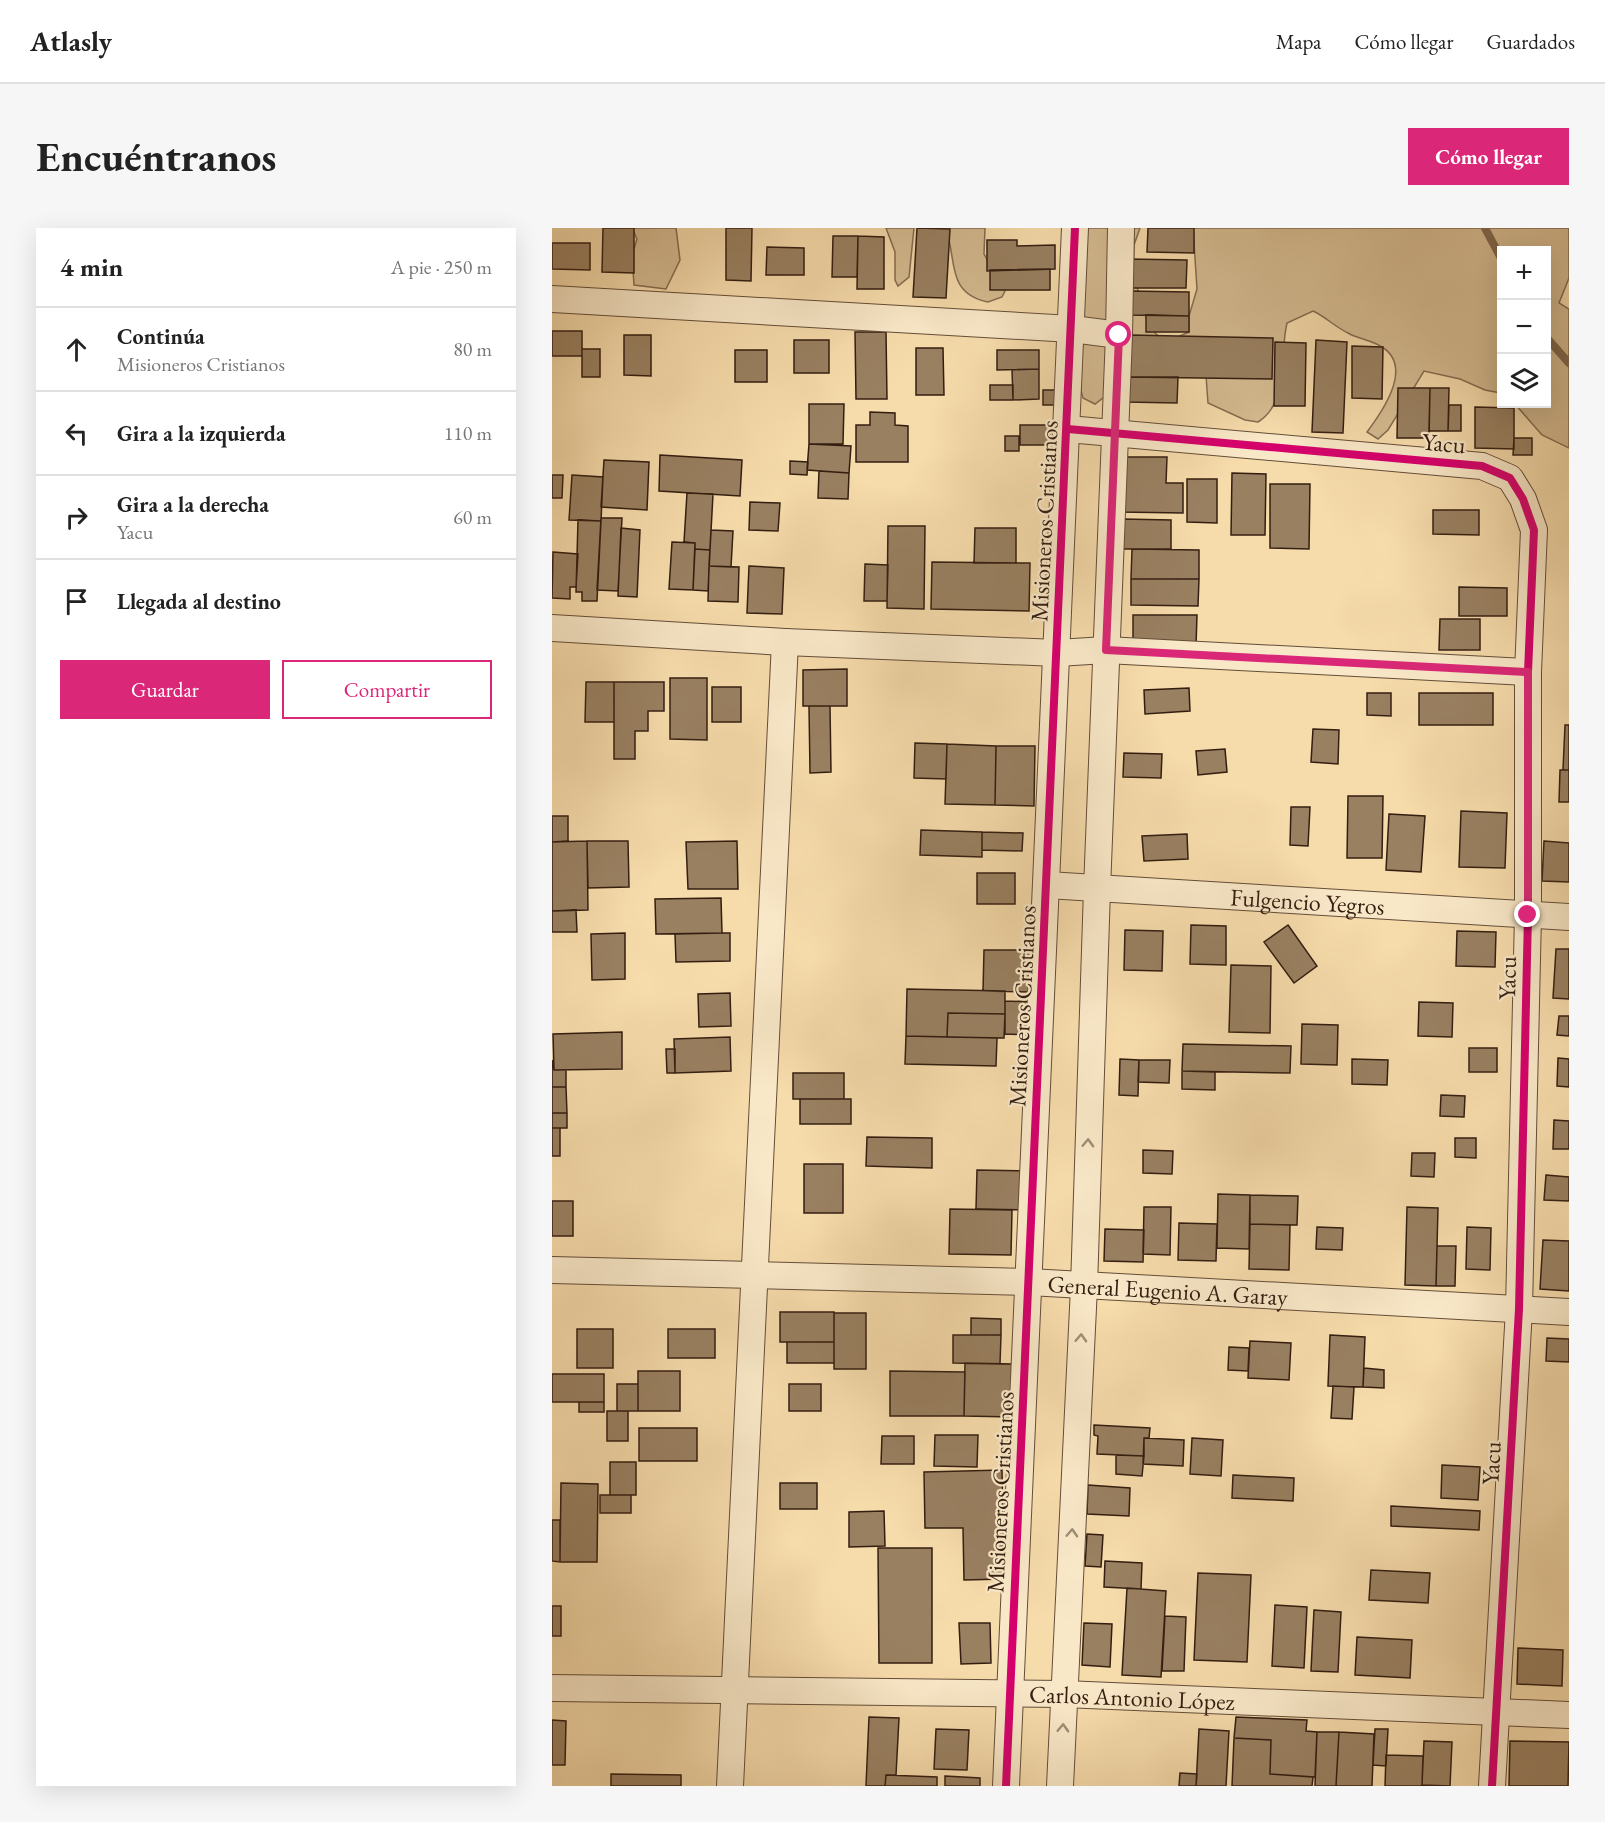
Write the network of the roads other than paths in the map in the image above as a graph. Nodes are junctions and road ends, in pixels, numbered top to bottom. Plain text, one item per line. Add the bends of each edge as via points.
1 (1076, 228) edge
2 (1121, 228) edge
3 (552, 298) edge
4 (1072, 329) junction
5 (1119, 335) junction
6 (1068, 429) junction
7 (1115, 435) junction
8 (552, 628) edge
9 (785, 642) junction
10 (1106, 650) junction
11 (1057, 653) junction
12 (1528, 672) junction
13 (1047, 885) junction
14 (1096, 889) junction
15 (1528, 915) junction
16 (1569, 917) edge
17 (552, 1270) edge
18 (754, 1274) junction
19 (1029, 1282) junction
20 (1084, 1287) junction
21 (1519, 1309) junction
22 (1569, 1312) edge
23 (552, 1688) edge
24 (734, 1688) junction
25 (1010, 1694) junction
26 (1064, 1694) junction
27 (1496, 1712) junction
28 (1569, 1715) edge
29 (729, 1786) edge
30 (1006, 1786) edge
31 (1060, 1786) edge
32 (1492, 1786) edge

1 - 4 street, Misioneros Cristianos
2 - 5 street
3 - 4 street
4 - 5 street
4 - 6 street, Misioneros Cristianos
5 - 7 street
6 - 7 street, Yacu
6 - 11 street, Misioneros Cristianos
7 - 10 street
7 - 12 street, Yacu via 1482,466 1510,478 1534,530
8 - 9 street
9 - 11 street
9 - 18 street
10 - 11 street
10 - 12 street
10 - 14 street
11 - 13 street, Misioneros Cristianos
12 - 15 street, Yacu
13 - 14 street, Fulgencio Yegros
13 - 19 street, Misioneros Cristianos
14 - 15 street, Fulgencio Yegros
20 -> 14 street
15 - 16 street, Fulgencio Yegros
15 - 21 street, Yacu
17 - 18 street, General Eugenio A. Garay
18 - 19 street, General Eugenio A. Garay
18 - 24 street
19 - 20 street, General Eugenio A. Garay
19 - 25 street, Misioneros Cristianos
20 - 21 street, General Eugenio A. Garay
26 -> 20 street
21 - 22 street, General Eugenio A. Garay
21 - 27 street, Yacu
23 - 24 street, Carlos Antonio López
24 - 25 street, Carlos Antonio López
24 - 29 street
25 - 26 street, Carlos Antonio López
25 - 30 street, Misioneros Cristianos
26 - 27 street, Carlos Antonio López
31 -> 26 street
27 - 28 street, Carlos Antonio López
27 - 32 street, Yacu

